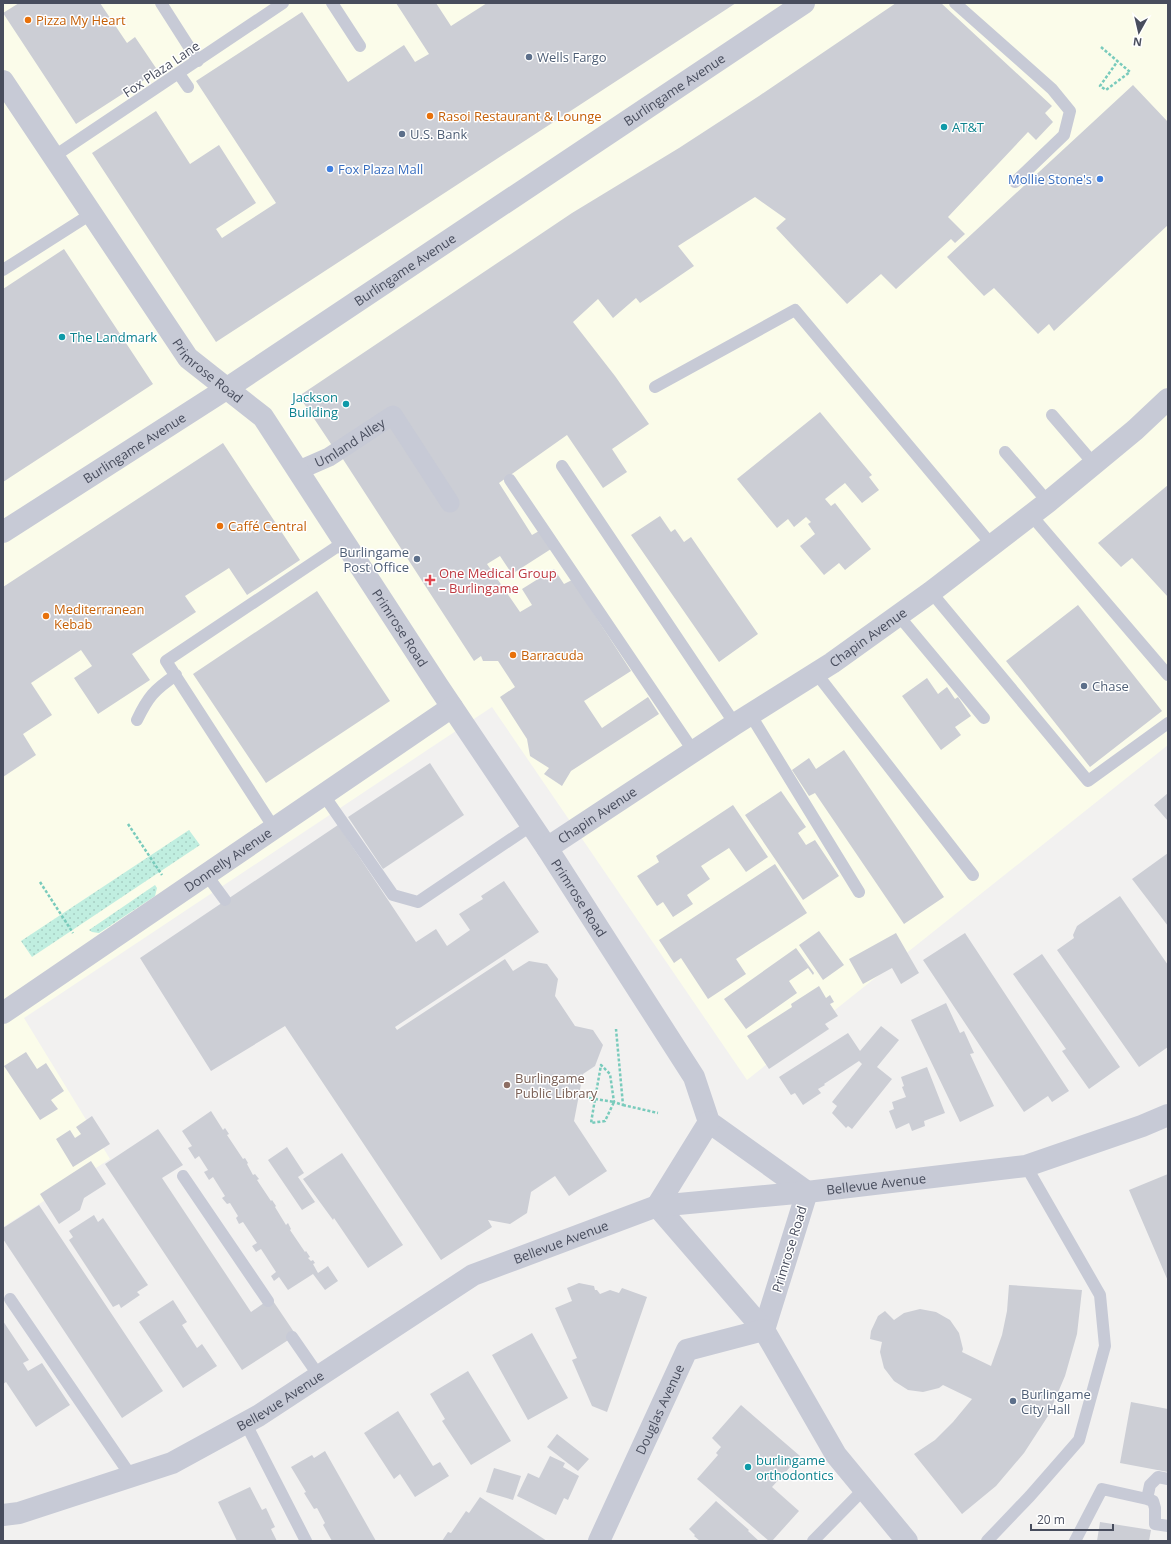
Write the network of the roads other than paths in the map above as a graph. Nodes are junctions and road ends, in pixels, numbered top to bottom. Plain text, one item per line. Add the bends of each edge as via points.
1 (161, 3) edge
2 (283, 3) edge
3 (332, 3) edge
4 (804, 3) edge
5 (955, 3) edge
6 (360, 46) dead end
7 (198, 61) junction
8 (179, 74) junction
9 (3, 82) edge
10 (188, 87) dead end
11 (54, 157) junction
12 (1015, 182) dead end
13 (91, 214) junction
14 (3, 270) edge
15 (655, 387) dead end
16 (226, 388) junction
17 (1168, 399) edge
18 (1052, 415) dead end
19 (1005, 452) dead end
20 (1094, 464) junction
21 (562, 466) dead end
22 (297, 471) junction
23 (510, 480) dead end
24 (450, 503) dead end
25 (1039, 508) junction
26 (3, 532) edge
27 (344, 542) junction
28 (991, 544) junction
29 (931, 592) junction
30 (898, 615) junction
31 (816, 673) junction
32 (1168, 675) edge
33 (176, 676) junction
34 (452, 707) junction
35 (984, 718) dead end
36 (742, 719) junction
37 (137, 720) dead end
38 (1168, 723) edge
39 (694, 752) junction
40 (323, 794) junction
41 (532, 825) junction
42 (274, 828) junction
43 (547, 848) junction
44 (206, 874) junction
45 (973, 874) dead end
46 (859, 892) dead end
47 (225, 900) dead end
48 (3, 1013) edge
49 (1168, 1114) edge
50 (709, 1122) junction
51 (1026, 1166) junction
52 (183, 1176) dead end
53 (807, 1192) junction
54 (657, 1206) junction
55 (10, 1299) dead end
56 (268, 1300) dead end
57 (764, 1330) junction
58 (292, 1337) dead end
59 (319, 1376) junction
60 (245, 1422) junction
61 (131, 1476) junction
62 (1168, 1479) edge
63 (864, 1489) junction
64 (1147, 1498) junction
65 (3, 1515) edge
66 (1168, 1526) edge
67 (306, 1541) edge
68 (600, 1541) edge
69 (813, 1541) edge
70 (907, 1541) edge
71 (987, 1541) edge
72 (1075, 1541) edge

1 - 7 lane
2 - 7 lane, Fox Plaza Lane
3 - 6 lane
4 - 16 street, Burlingame Avenue
5 - 12 lane via 1052,90 1070,111 1064,135
7 - 8 lane, Fox Plaza Lane
8 - 10 lane
8 - 11 lane, Fox Plaza Lane
9 - 11 street, Primrose Road
11 - 13 street, Primrose Road
13 - 14 lane
13 - 16 street, Primrose Road via 188,358
15 - 28 lane via 796,310
16 - 22 street, Primrose Road via 263,417
16 - 26 street, Burlingame Avenue
17 - 20 street, Chapin Avenue
18 - 20 lane
19 - 25 lane
20 - 25 street, Chapin Avenue
21 - 36 lane
22 - 24 street, Umland Alley via 329,457 393,415
22 - 27 street, Primrose Road
23 - 39 lane
25 - 28 street, Chapin Avenue
25 - 32 lane
27 - 33 lane via 166,661
27 - 34 street, Primrose Road
28 - 29 street, Chapin Avenue
29 - 30 street, Chapin Avenue
29 - 38 lane via 1088,781
30 - 31 street, Chapin Avenue
30 - 35 lane
31 - 36 street, Chapin Avenue
31 - 45 lane
33 - 37 lane via 150,695
33 - 42 lane
34 - 40 street, Donnelly Avenue
34 - 41 street, Primrose Road
36 - 39 street, Chapin Avenue
36 - 46 lane
39 - 43 street, Chapin Avenue
40 - 41 lane via 393,895 418,902
40 - 42 street, Donnelly Avenue
41 - 43 street, Primrose Road
42 - 44 street, Donnelly Avenue
43 - 50 street, Primrose Road via 694,1078
44 - 47 lane
44 - 48 street, Donnelly Avenue
49 - 51 street, Bellevue Avenue via 1142,1126
50 - 53 street, Primrose Road
50 - 54 street
51 - 53 street, Bellevue Avenue
51 - 71 lane via 1100,1295 1105,1346 1079,1440
52 - 56 lane
53 - 54 street, Bellevue Avenue
53 - 57 street, Primrose Road
54 - 57 street
54 - 59 street, Bellevue Avenue via 472,1275
55 - 61 lane
57 - 63 street via 836,1455
57 - 68 street, Douglas Avenue via 688,1350
58 - 59 lane
59 - 60 street, Bellevue Avenue
60 - 61 street, Bellevue Avenue via 172,1463
60 - 67 lane
61 - 65 street, Bellevue Avenue via 19,1513
62 - 64 lane via 1158,1478 1150,1484
63 - 69 lane
63 - 70 street
64 - 66 lane via 1153,1501 1155,1524
64 - 72 lane via 1102,1489

